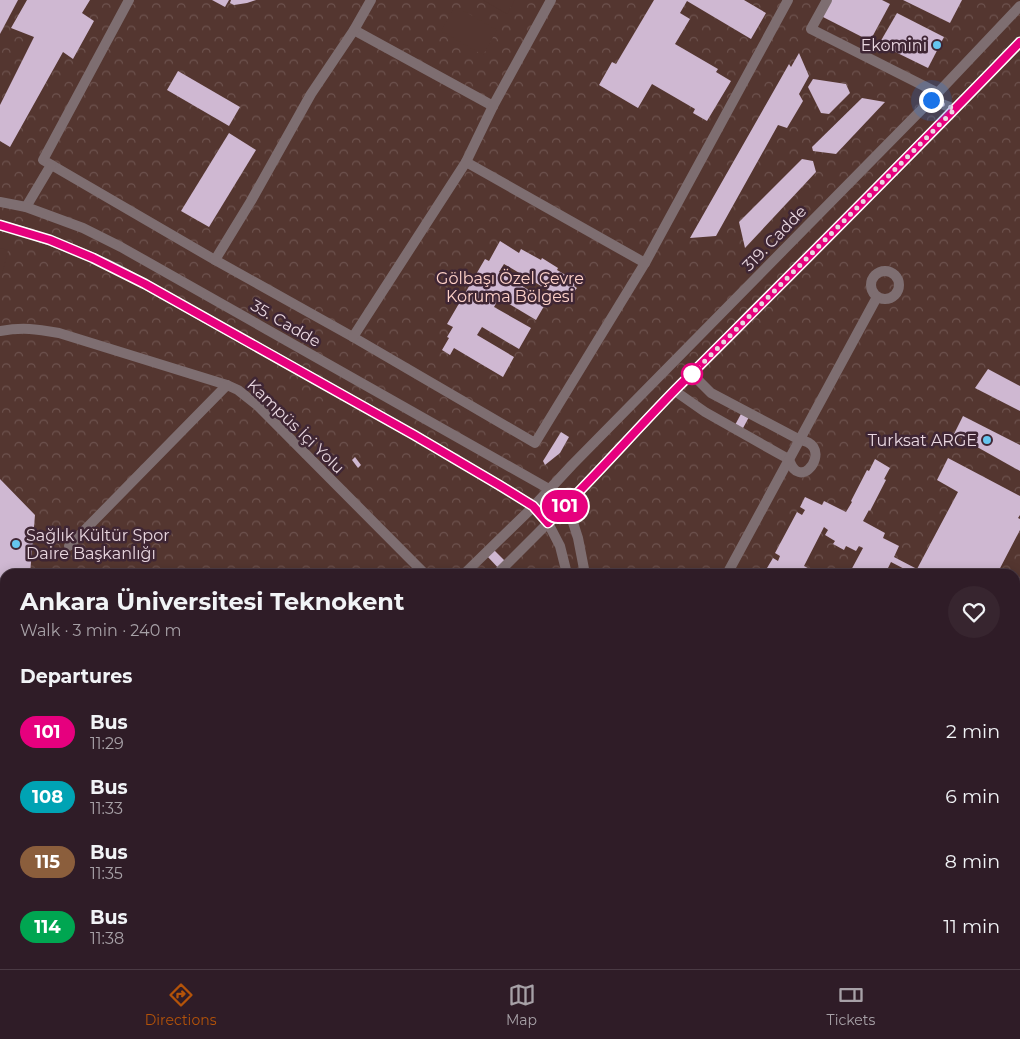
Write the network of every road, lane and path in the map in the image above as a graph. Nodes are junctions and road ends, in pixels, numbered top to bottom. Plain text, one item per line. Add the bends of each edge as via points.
1 (129, 0) edge
2 (371, 0) edge
3 (551, 0) edge
4 (788, 0) edge
5 (827, 0) edge
6 (1020, 6) edge
7 (354, 30) junction
8 (1020, 42) edge
9 (934, 96) junction
10 (493, 106) junction
11 (955, 109) junction
12 (466, 162) junction
13 (51, 165) junction
14 (0, 202) edge
15 (26, 207) junction
16 (0, 225) edge
17 (216, 260) junction
18 (644, 263) junction
19 (877, 297) dead end
20 (0, 332) edge
21 (353, 337) junction
22 (692, 374) junction
23 (227, 385) junction
24 (675, 391) junction
25 (800, 440) junction
26 (789, 460) junction
27 (549, 490) junction
28 (567, 504) junction
29 (533, 506) junction
30 (548, 523) junction
31 (69, 546) dead end
32 (420, 569) edge
33 (469, 569) edge
34 (502, 569) edge
35 (566, 569) edge
36 (584, 569) edge
37 (730, 569) edge

1 - 13 street via 43,160
2 - 7 street
3 - 10 street
4 - 18 street
5 - 9 street via 811,30
6 - 9 street, 319. Cadde
7 - 10 street
7 - 17 street via 311,94
8 - 11 street
9 - 11 street
9 - 27 street, 319. Cadde
10 - 12 street
11 - 22 street
12 - 18 street
12 - 21 street
13 - 15 street
13 - 17 street
14 - 15 street, 35. Cadde
15 - 27 street, 35. Cadde via 121,246
16 - 29 street via 50,240 145,284 414,435
17 - 21 street
18 - 21 street via 535,444
19 - 25 street
20 - 23 street, Kampüs İçi Yolu via 22,328 59,333
22 - 24 street
22 - 25 street via 711,392
23 - 31 street
23 - 32 street, Kampüs İçi Yolu via 257,405
24 - 26 street
24 - 28 street
25 - 26 street
25 - 26 street via 814,447 816,456 812,465 802,473 796,472
26 - 37 street
27 - 28 street, 35. Cadde
27 - 29 street, 319. Cadde
28 - 30 street
28 - 36 street
29 - 30 street
29 - 33 street, 319. Cadde
30 - 34 street
30 - 35 street via 560,546

